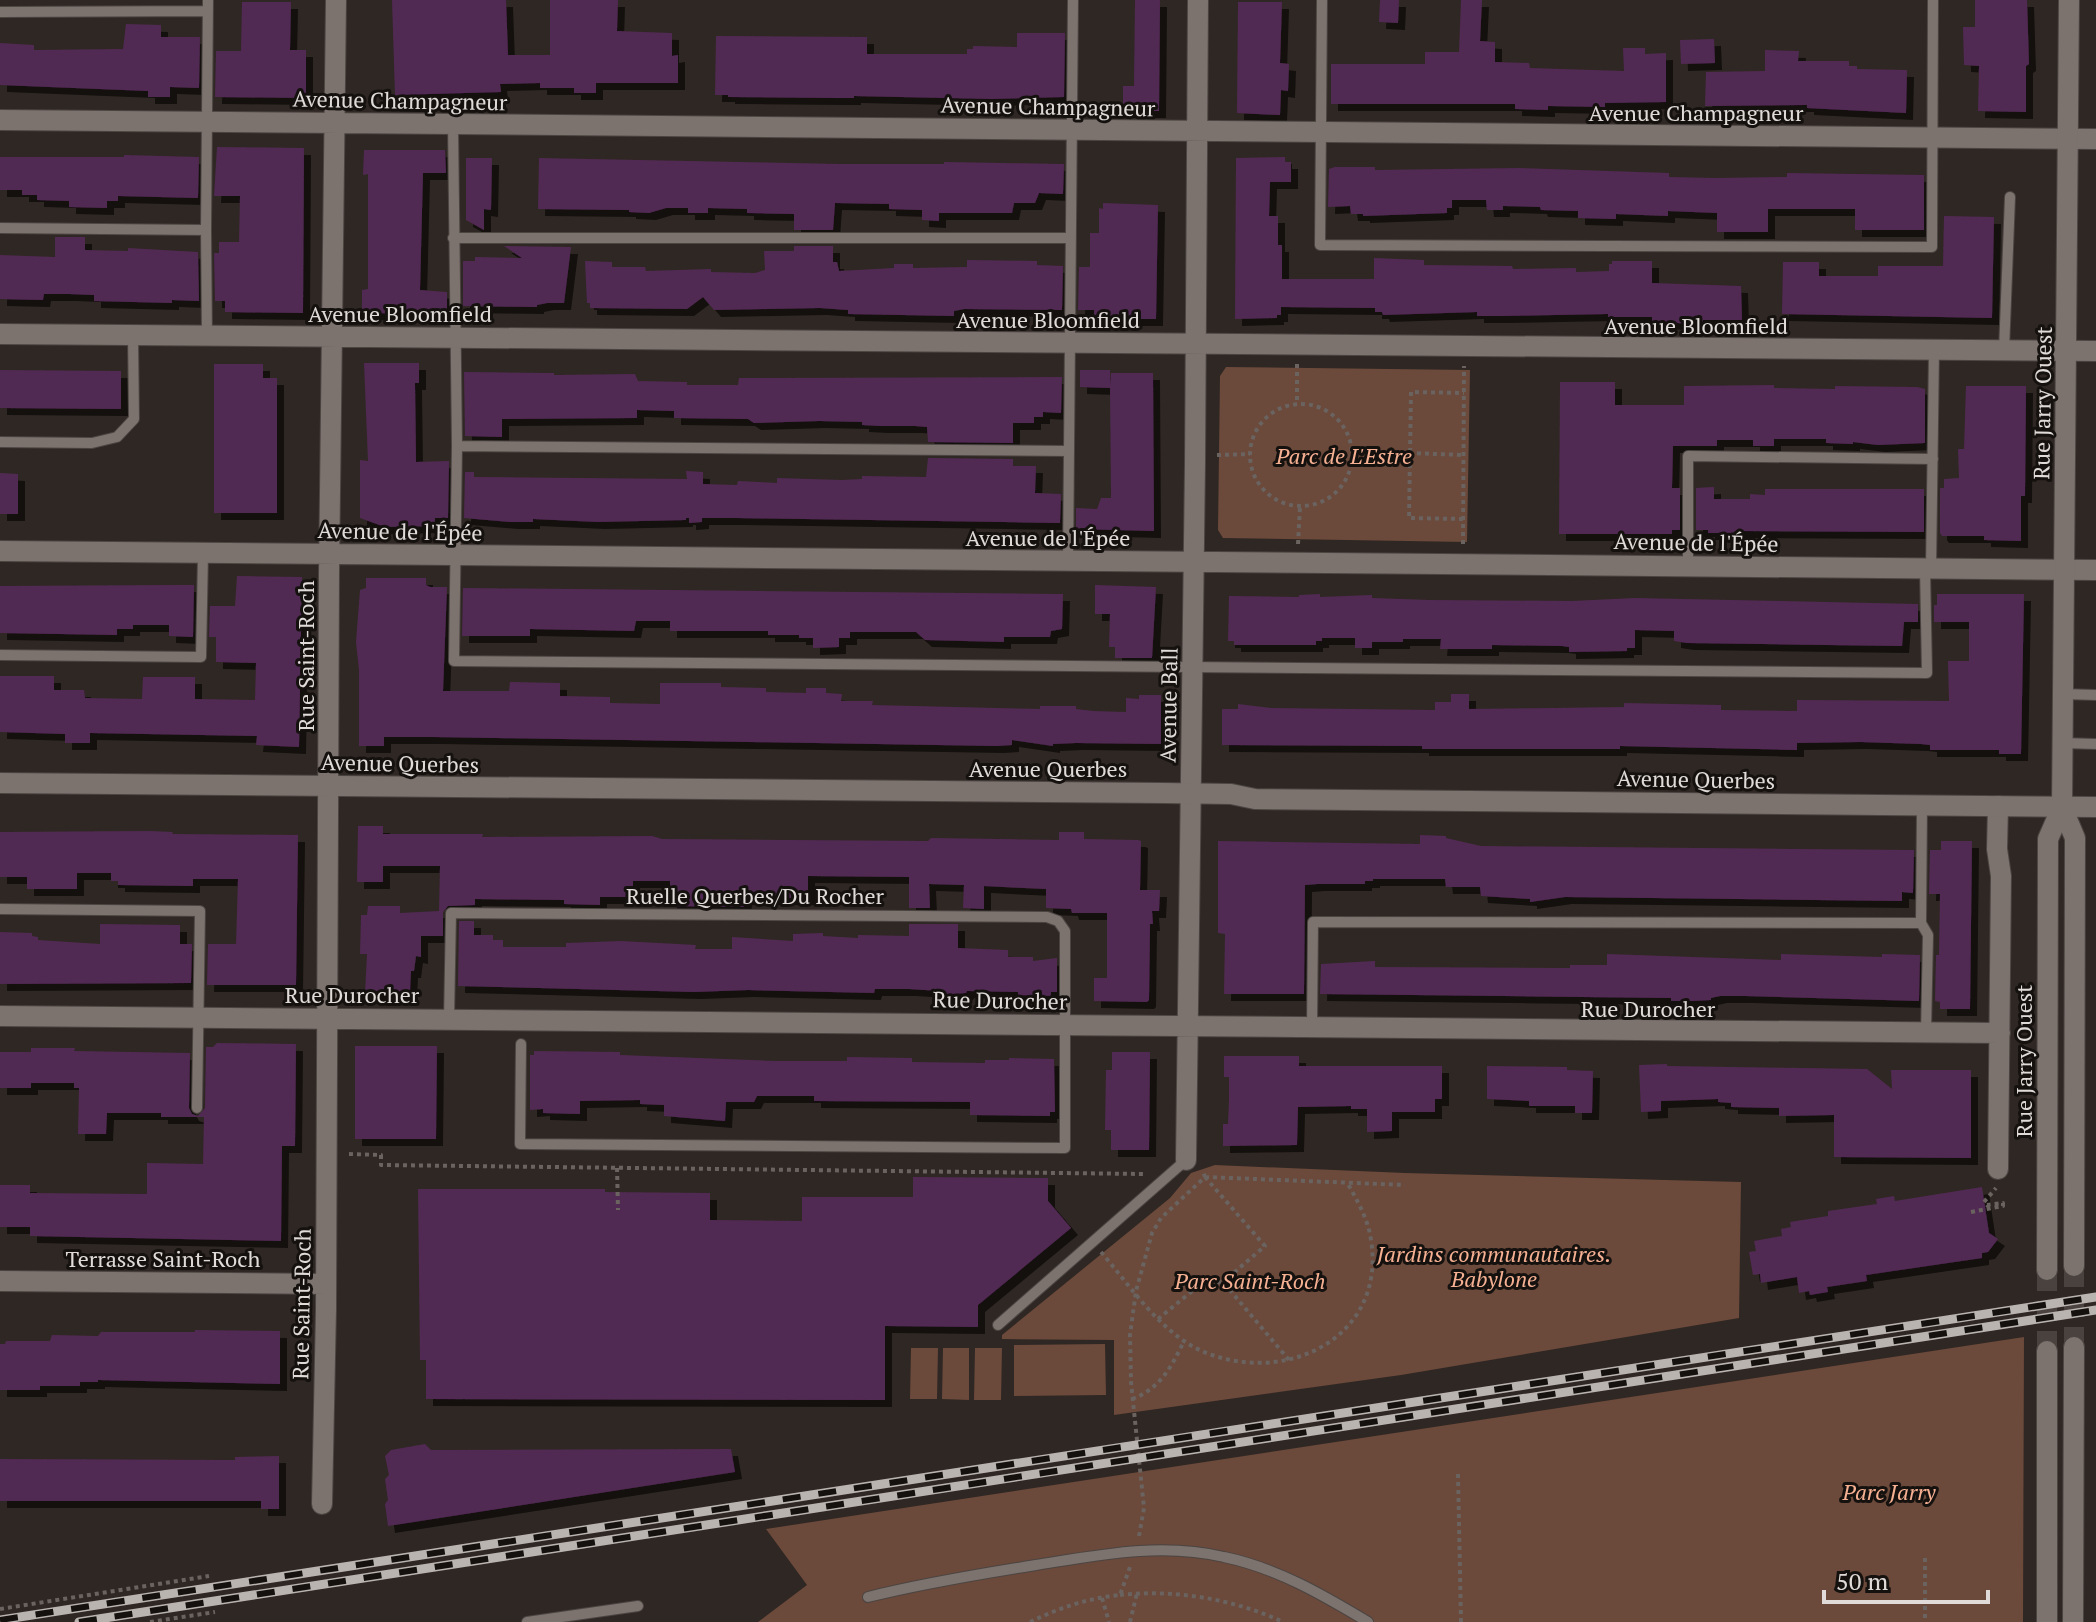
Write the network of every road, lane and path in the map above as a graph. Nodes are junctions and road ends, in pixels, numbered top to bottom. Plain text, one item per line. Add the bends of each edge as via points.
1 (336, 0) edge
2 (1073, 0) edge
3 (1198, 0) edge
4 (1322, 0) edge
5 (1933, 0) edge
6 (2069, 0) edge
7 (208, 6) edge
8 (0, 12) edge
9 (0, 120) edge
10 (207, 122) junction
11 (335, 124) junction
12 (453, 125) junction
13 (1072, 130) junction
14 (1197, 132) junction
15 (1321, 133) junction
16 (1933, 138) junction
17 (2068, 139) junction
18 (2096, 139) edge
19 (2010, 197) dead end
20 (0, 228) edge
21 (206, 230) junction
22 (453, 238) junction
23 (1071, 238) junction
24 (0, 334) edge
25 (133, 336) junction
26 (207, 336) junction
27 (333, 336) junction
28 (456, 337) junction
29 (1070, 343) junction
30 (1195, 344) junction
31 (1934, 350) junction
32 (2004, 351) junction
33 (2066, 351) junction
34 (2096, 351) edge
35 (1297, 364) dead end
36 (1464, 366) dead end
37 (1464, 393) junction
38 (1297, 404) junction
39 (0, 442) edge
40 (457, 446) junction
41 (1069, 451) junction
42 (1353, 451) junction
43 (1410, 453) junction
44 (1250, 454) junction
45 (1217, 455) dead end
46 (1464, 455) junction
47 (1933, 459) junction
48 (1300, 507) junction
49 (1463, 519) junction
50 (1298, 544) dead end
51 (1463, 546) dead end
52 (0, 551) edge
53 (203, 554) junction
54 (330, 554) junction
55 (454, 557) junction
56 (1068, 562) junction
57 (1194, 562) junction
58 (1688, 566) junction
59 (1928, 569) junction
60 (2064, 569) junction
61 (2096, 570) edge
62 (0, 655) edge
63 (1192, 667) junction
64 (2063, 694) junction
65 (2096, 695) edge
66 (2062, 743) junction
67 (2096, 744) edge
68 (0, 783) edge
69 (328, 786) junction
70 (1191, 793) junction
71 (1922, 805) junction
72 (1998, 806) junction
73 (2062, 807) junction
74 (2096, 807) edge
75 (0, 909) edge
76 (1921, 923) junction
77 (0, 1016) edge
78 (198, 1017) junction
79 (326, 1018) junction
80 (449, 1019) junction
81 (1065, 1024) junction
82 (1188, 1027) junction
83 (1312, 1029) junction
84 (2000, 1033) junction
85 (1926, 1034) junction
86 (521, 1044) dead end
87 (197, 1108) dead end
88 (349, 1154) dead end
89 (1186, 1160) junction
90 (617, 1168) junction
91 (1171, 1175) junction
92 (1205, 1177) junction
93 (1997, 1178) joint
94 (1348, 1184) junction
95 (1405, 1185) dead end
96 (618, 1210) dead end
97 (1971, 1212) dead end
98 (1092, 1242) junction
99 (2074, 1266) tunnel mouth
100 (2047, 1270) tunnel mouth
101 (0, 1281) edge
102 (1223, 1282) junction
103 (326, 1284) junction
104 (1136, 1291) junction
105 (1158, 1319) junction
106 (998, 1325) dead end
107 (1184, 1341) junction
108 (2074, 1347) tunnel mouth
109 (2047, 1351) tunnel mouth
110 (1289, 1360) junction
111 (1132, 1399) junction
112 (1458, 1474) dead end
113 (322, 1504) dead end
114 (1137, 1550) junction
115 (1925, 1558) dead end
116 (209, 1576) dead end
117 (1137, 1593) junction
118 (1120, 1595) junction
119 (868, 1597) dead end
120 (1101, 1597) junction
121 (638, 1606) dead end
122 (0, 1609) edge
123 (215, 1612) dead end
124 (150, 1622) edge
125 (527, 1622) edge
126 (1030, 1622) edge
127 (1109, 1622) edge
128 (1130, 1622) edge
129 (1283, 1622) edge
130 (1368, 1622) edge
131 (1461, 1622) edge
132 (1925, 1622) edge
133 (2047, 1622) edge
134 (2073, 1622) edge

1 - 11 street, Rue Saint-Roch
2 - 13 lane
3 - 14 street, Avenue Ball
4 - 15 lane
5 - 16 lane
6 - 17 street, Rue Jarry Ouest
7 - 8 lane
7 - 10 lane
9 - 10 street, Avenue Champagneur
10 - 11 street, Avenue Champagneur
10 - 21 lane
11 - 12 street, Avenue Champagneur
11 - 27 street, Rue Saint-Roch
12 - 13 street, Avenue Champagneur
12 - 22 lane
13 - 14 street, Avenue Champagneur
13 - 23 lane
14 - 15 street, Avenue Champagneur
14 - 30 street, Avenue Ball
15 - 16 street, Avenue Champagneur
15 - 16 lane via 1320,245 1932,247
16 - 17 street, Avenue Champagneur
17 - 18 street, Avenue Champagneur
17 - 33 street, Rue Jarry Ouest
19 - 32 lane
20 - 21 lane
21 - 26 lane
22 - 23 lane
22 - 28 lane
23 - 29 lane
24 - 25 street, Avenue Bloomfield
25 - 26 street, Avenue Bloomfield
25 - 39 lane via 134,419 117,437 92,443
26 - 27 street, Avenue Bloomfield
27 - 28 street, Avenue Bloomfield
27 - 54 street, Rue Saint-Roch
28 - 29 street, Avenue Bloomfield
28 - 40 lane
29 - 30 street, Avenue Bloomfield
29 - 41 lane
30 - 31 street, Avenue Bloomfield
30 - 57 street, Avenue Ball
31 - 32 street, Avenue Bloomfield
31 - 47 lane
32 - 33 street, Avenue Bloomfield
33 - 34 street, Avenue Bloomfield
33 - 60 street, Rue Jarry Ouest
35 - 38 path
36 - 37 path
37 - 43 path via 1411,392
37 - 46 path
38 - 42 path via 1334,417
38 - 44 path via 1283,407 1259,426
40 - 41 lane
40 - 55 lane
41 - 56 lane
42 - 43 path
42 - 48 path via 1352,466 1338,491 1327,500
43 - 46 path
43 - 49 path via 1409,518
44 - 45 path
44 - 48 path via 1259,485 1284,504
46 - 49 path
47 - 58 lane via 1688,456
47 - 59 lane
48 - 50 path
49 - 51 path
52 - 53 street, Avenue de l'Épée
53 - 54 street, Avenue de l'Épée
53 - 62 lane via 201,657
54 - 55 street, Avenue de l'Épée
54 - 69 street, Rue Saint-Roch
55 - 56 street, Avenue de l'Épée
55 - 63 lane via 454,661
56 - 57 street, Avenue de l'Épée
57 - 58 street, Avenue de l'Épée
57 - 63 street, Avenue Ball
58 - 59 street, Avenue de l'Épée
59 - 60 street, Avenue de l'Épée
59 - 63 lane via 1927,673
60 - 61 street, Avenue de l'Épée
60 - 64 street, Rue Jarry Ouest
63 - 70 street, Avenue Ball
64 - 65 lane
64 - 66 street, Rue Jarry Ouest
66 - 67 lane
66 - 73 street, Rue Jarry Ouest
68 - 69 street, Avenue Querbes
69 - 70 street, Avenue Querbes
69 - 79 street, Rue Saint-Roch
70 - 71 street, Avenue Querbes via 1255,799
70 - 82 street, Avenue Ball
71 - 72 street, Avenue Querbes
71 - 76 lane
72 - 73 street, Avenue Querbes
72 - 84 street, Rue Jarry Ouest
73 - 74 street, Avenue Querbes
73 - 99 street, Rue Jarry Ouest via 2075,838
73 - 100 street, Rue Jarry Ouest via 2048,839
75 - 78 lane via 200,911
76 - 83 lane via 1313,922
76 - 85 lane via 1928,935
77 - 78 street, Rue Durocher
78 - 79 street, Rue Durocher
78 - 87 lane
79 - 80 street, Rue Durocher
79 - 103 street, Rue Saint-Roch
80 - 81 street, Rue Durocher
80 - 81 lane, Ruelle Querbes/Du Rocher via 451,913 1047,917 1065,931
81 - 82 street, Rue Durocher
81 - 86 lane via 1065,1148 520,1144
82 - 83 street, Rue Durocher
82 - 89 street, Avenue Ball
83 - 85 street, Rue Durocher
84 - 85 street, Rue Durocher
84 - 93 street, Rue Jarry Ouest
88 - 90 path via 381,1155 381,1165
89 - 91 lane
89 - 92 path via 1202,1166
90 - 91 path
90 - 96 path
91 - 98 lane
92 - 94 path
92 - 102 path via 1265,1246
92 - 104 path via 1161,1218
93 - 97 path via 1984,1202 2003,1206
94 - 95 path
94 - 110 path via 1371,1241 1369,1289 1342,1334
98 - 104 path
98 - 106 lane
101 - 103 street, Terrasse Saint-Roch
102 - 105 path via 1202,1283
102 - 110 path
103 - 113 street, Rue Saint-Roch
104 - 105 path
104 - 111 path via 1130,1335
105 - 107 path
107 - 110 path via 1237,1361
107 - 111 path via 1166,1375
108 - 134 street
109 - 133 street
111 - 114 path via 1144,1508
112 - 131 path
114 - 118 path
114 - 119 lane via 923,1583
114 - 130 lane via 1197,1552 1247,1563 1305,1586
115 - 132 path
116 - 122 path
117 - 118 path
117 - 128 path
117 - 129 path via 1210,1599
118 - 120 path
120 - 126 path
120 - 127 path
121 - 125 lane
123 - 124 path

